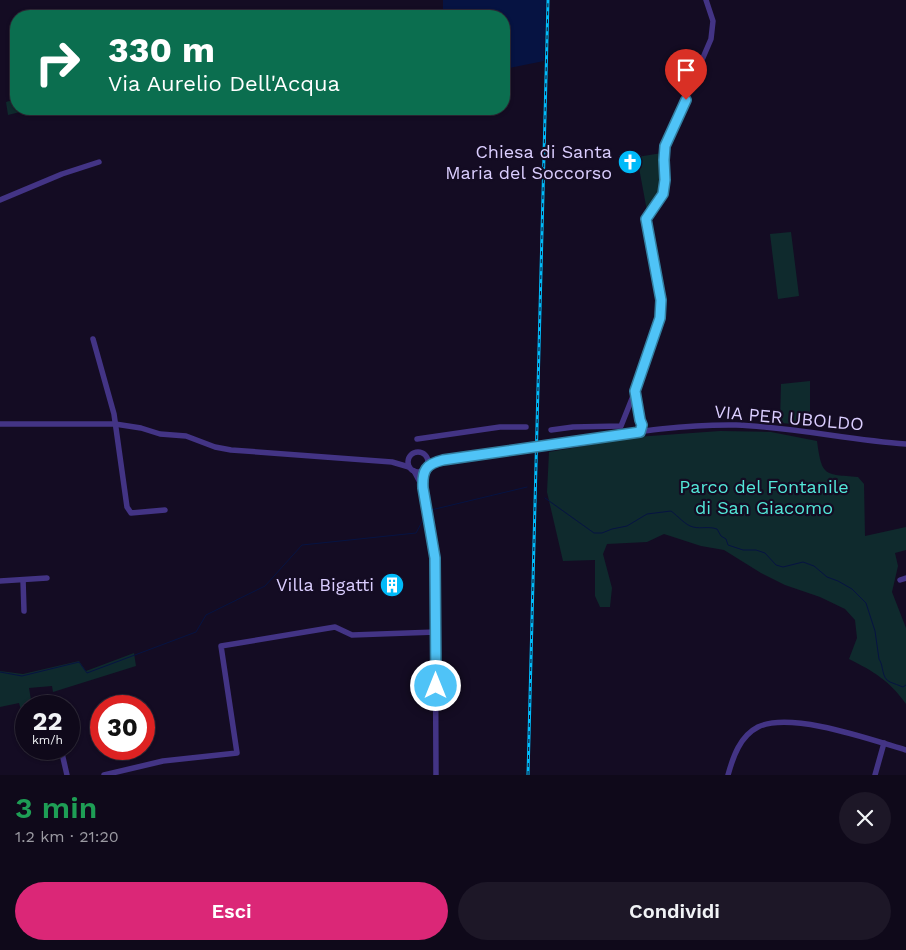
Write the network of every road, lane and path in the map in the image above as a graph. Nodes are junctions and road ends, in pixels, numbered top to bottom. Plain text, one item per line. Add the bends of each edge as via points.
1 (706, 0) edge
2 (99, 162) dead end
3 (0, 200) edge
4 (93, 339) dead end
5 (635, 391) junction
6 (0, 424) edge
7 (115, 424) junction
8 (526, 427) dead end
9 (551, 430) dead end
10 (640, 432) junction
11 (417, 439) junction
12 (906, 444) edge
13 (424, 453) junction
14 (410, 456) junction
15 (443, 460) junction
16 (392, 462) junction
17 (426, 468) junction
18 (412, 469) junction
19 (423, 488) junction
20 (165, 510) dead end
21 (48, 578) dead end
22 (23, 580) junction
23 (0, 581) edge
24 (24, 611) dead end
25 (436, 632) junction
26 (884, 743) junction
27 (906, 750) edge
28 (64, 760) edge
29 (67, 775) edge
30 (104, 775) edge
31 (436, 775) edge
32 (728, 775) edge
33 (875, 775) edge

1 - 5 street via 713,21 711,39 665,146 663,194 646,219 660,290 660,318
2 - 3 street
4 - 7 street
5 - 9 street via 621,426
5 - 10 street via 642,425
6 - 7 street
7 - 16 street via 186,436 231,450
7 - 20 street via 128,511
8 - 11 street via 500,427
10 - 12 street, VIA PER UBOLDO via 688,426 744,426
10 - 15 street, VIA PER UBOLDO, bridge
11 - 13 street
11 - 14 street
13 - 14 street via 416,452
13 - 15 street
13 - 17 street via 428,459
14 - 16 street
14 - 18 street
15 - 17 street
16 - 18 street
17 - 18 street via 420,471
17 - 19 street
18 - 19 street
19 - 25 street via 435,558
21 - 22 street
22 - 23 street
22 - 24 street
25 - 30 street via 352,635 335,627 221,646 237,753 163,761
25 - 31 street
26 - 27 street
26 - 32 street via 830,728 775,723 758,727 747,736 735,753
26 - 33 street
28 - 29 street

